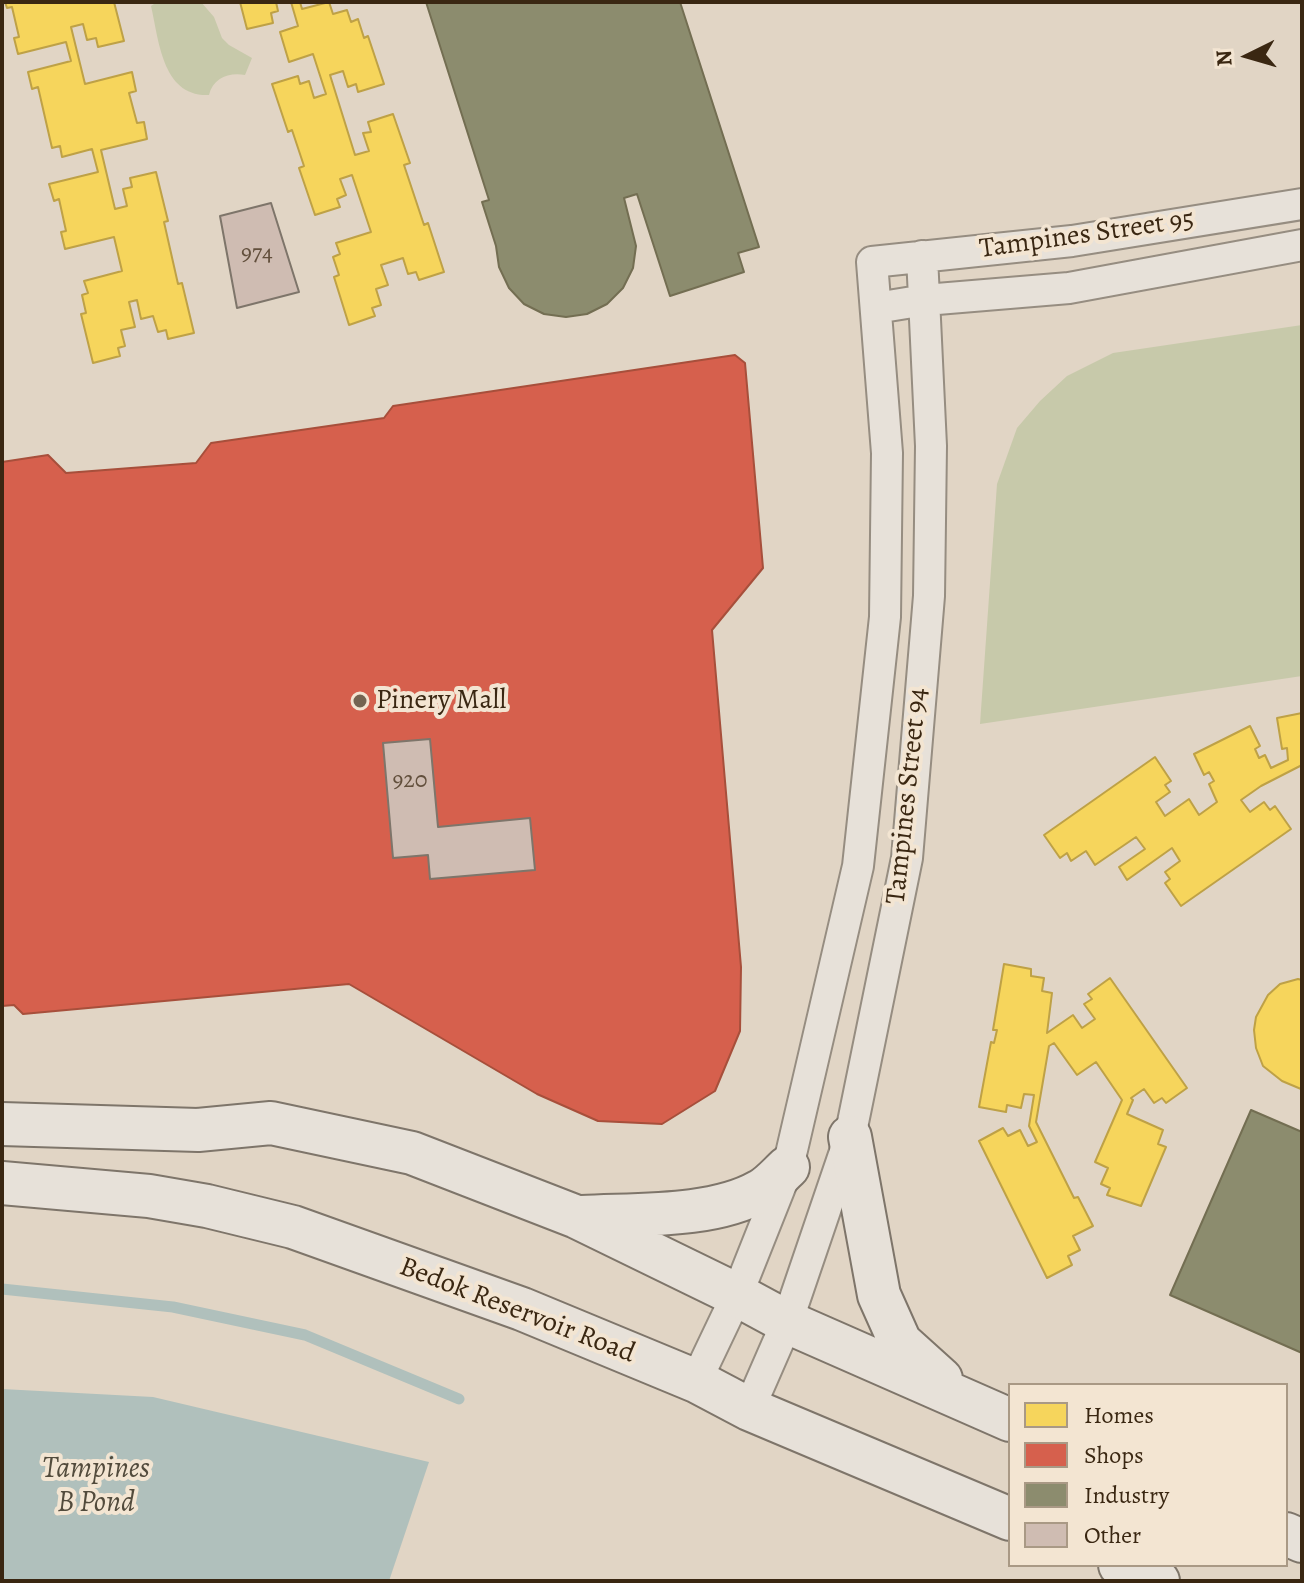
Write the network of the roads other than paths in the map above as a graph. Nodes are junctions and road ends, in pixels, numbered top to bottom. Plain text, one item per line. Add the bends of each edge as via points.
1 (1302, 204) edge
2 (1302, 245) edge
3 (922, 256) junction
4 (872, 262) joint
5 (925, 300) junction
6 (876, 308) junction
7 (2, 1124) edge
8 (850, 1137) junction
9 (788, 1167) junction
10 (2, 1183) edge
11 (577, 1217) junction
12 (737, 1295) junction
13 (787, 1322) junction
14 (696, 1381) junction
15 (965, 1402) junction
16 (749, 1409) junction
17 (1008, 1419) edge
18 (1008, 1518) edge
19 (1125, 1567) edge
20 (1158, 1581) edge

1 - 3 street, Tampines Street 95 via 1072,241
2 - 5 street, Tampines Street 95 via 1069,288
3 - 4 street, Tampines Street 95
3 - 5 street, Tampines Street 94
4 - 6 street, Tampines Street 94
5 - 6 street, Tampines Street 95
5 - 8 street, Tampines Street 94 via 931,446 929,596 908,843
6 - 9 street, Tampines Street 94 via 887,453 885,617 858,866
7 - 11 main road via 198,1130 271,1123 412,1153
8 - 13 street, Tampines Street 94
8 - 15 main road via 879,1295 900,1342
9 - 11 main road via 760,1191 715,1207
9 - 12 street, Tampines Street 94
10 - 14 main road, Bedok Reservoir Road via 149,1196 293,1227 522,1309
11 - 12 main road
12 - 13 main road
12 - 14 street, Tampines Street 94
13 - 15 main road
13 - 16 street, Tampines Street 94
14 - 16 main road, Bedok Reservoir Road
15 - 17 main road
16 - 18 main road, Bedok Reservoir Road
19 - 20 main road

